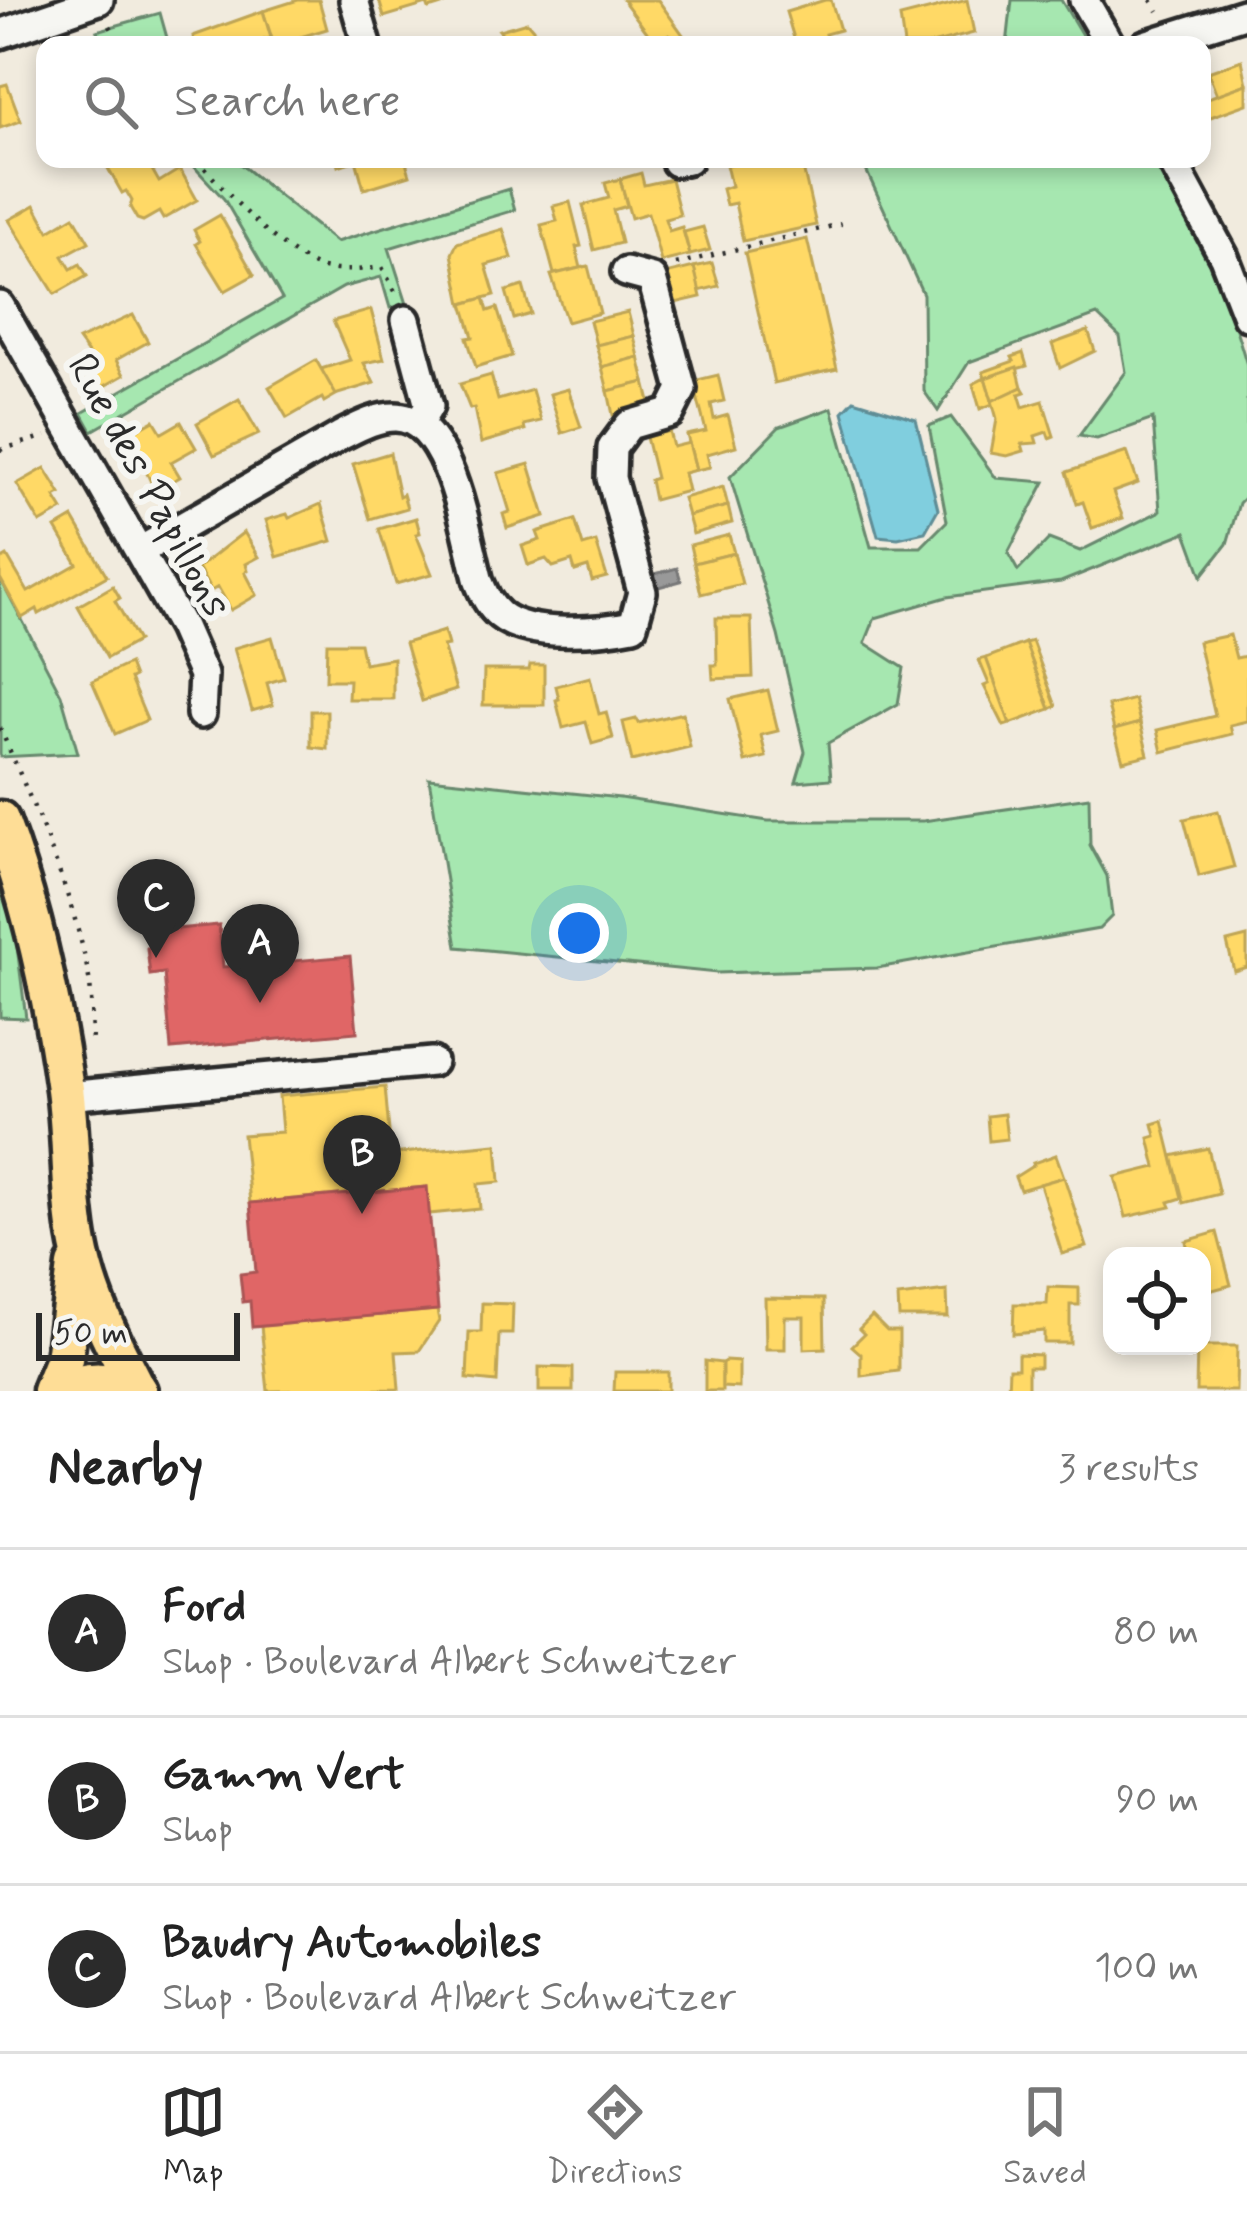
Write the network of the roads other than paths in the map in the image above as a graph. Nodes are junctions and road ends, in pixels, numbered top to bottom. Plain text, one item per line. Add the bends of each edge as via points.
1 (99, 0) edge
2 (354, 0) edge
3 (1084, 0) edge
4 (1247, 13) edge
5 (0, 34) edge
6 (364, 36) edge
7 (1105, 36) edge
8 (1174, 36) edge
9 (1177, 168) edge
10 (639, 276) road end
11 (0, 306) edge
12 (1247, 316) edge
13 (406, 320) road end
14 (419, 423) junction
15 (140, 550) junction
16 (201, 714) dead end
17 (0, 820) edge
18 (432, 1061) dead end
19 (66, 1096) junction
20 (78, 1244) junction
21 (56, 1391) edge
22 (138, 1391) edge

1 - 5 street
2 - 6 street
3 - 7 street
4 - 8 street
9 - 12 street
10 - 14 street via 682,389 670,413 629,425 612,448 611,478 643,592 633,625 533,628 500,616 479,582 443,456
11 - 15 street, Rue des Papillons
13 - 14 street via 429,406
14 - 15 street via 393,417 341,434
15 - 16 street, Rue des Papillons via 203,675
17 - 19 main road via 38,938
18 - 19 street
19 - 20 main road
20 - 21 main road
20 - 22 main road via 94,1304
21 - 22 main road via 107,1381

